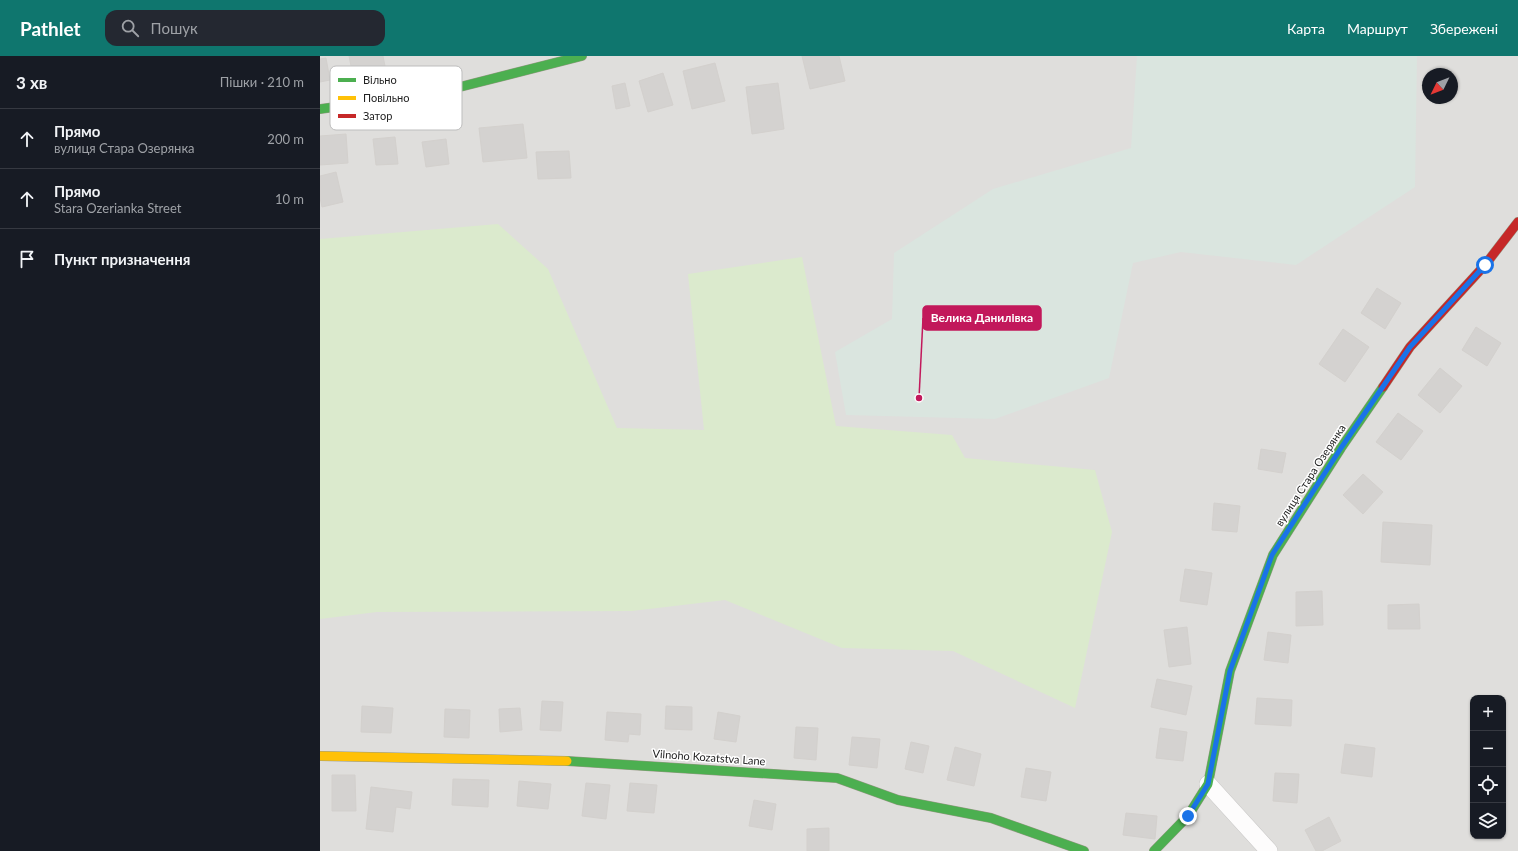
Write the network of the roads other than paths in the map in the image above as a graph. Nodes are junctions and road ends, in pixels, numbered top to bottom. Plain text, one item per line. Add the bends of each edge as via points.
1 (582, 56) edge
2 (570, 58) edge
3 (462, 86) edge
4 (330, 108) edge
5 (320, 109) edge
6 (1518, 222) edge
7 (320, 756) edge
8 (1208, 784) junction
9 (1084, 851) edge
10 (1154, 851) edge
11 (1269, 851) edge

1 - 2 street
2 - 3 street
4 - 5 street
6 - 8 street, вулиця Стара Озерянка via 1485,265 1410,347 1272,555 1230,671
7 - 9 street, Vilnoho Kozatstva Lane via 573,761 837,778 898,800 992,818
8 - 10 street via 1188,816
8 - 11 street

